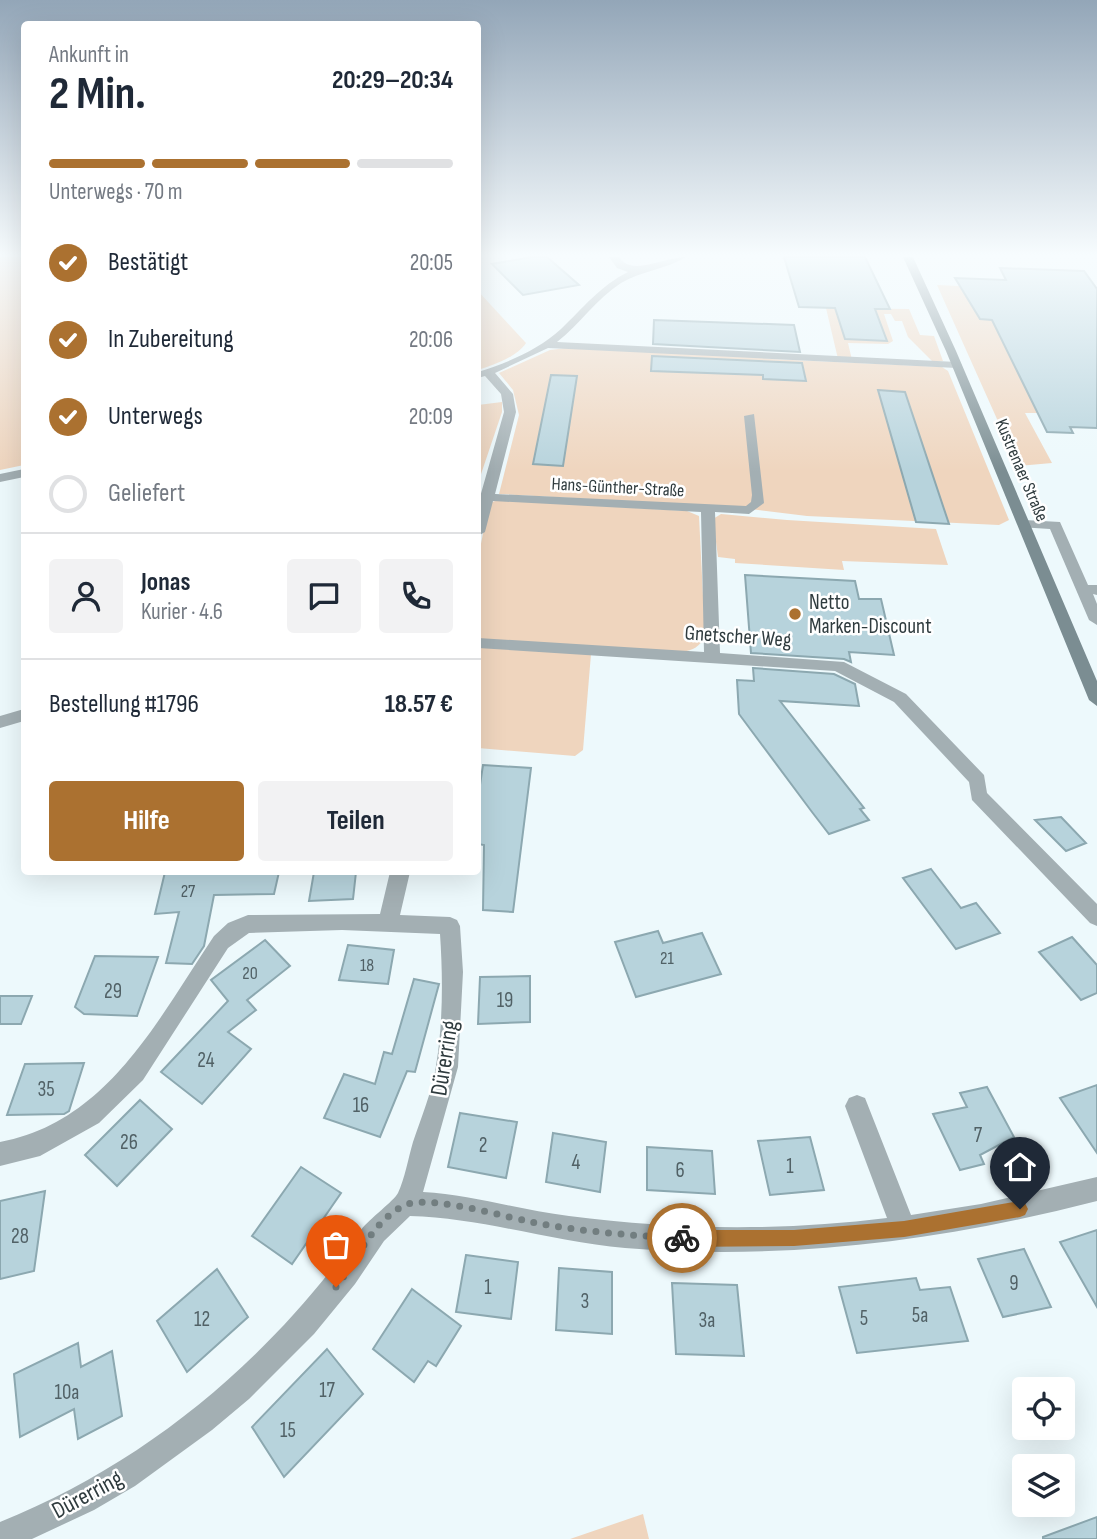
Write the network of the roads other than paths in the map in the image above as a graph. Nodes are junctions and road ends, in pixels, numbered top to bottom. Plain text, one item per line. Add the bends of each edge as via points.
1 (564, 329) edge
2 (941, 329) edge
3 (547, 345) junction
4 (957, 365) junction
5 (482, 374) edge
6 (750, 416) dead end
7 (21, 474) edge
8 (0, 478) edge
9 (486, 497) junction
10 (708, 509) junction
11 (481, 518) edge
12 (1024, 524) junction
13 (1090, 590) edge
14 (1097, 620) edge
15 (481, 643) edge
16 (712, 657) junction
17 (1097, 700) edge
18 (21, 716) edge
19 (0, 722) edge
20 (399, 875) edge
21 (1097, 916) edge
22 (388, 922) junction
23 (857, 1106) dead end
24 (0, 1154) edge
25 (1097, 1189) edge
26 (407, 1204) junction
27 (904, 1229) junction
28 (0, 1536) edge

1 - 3 street
2 - 4 street, Kustrenaer Straße
3 - 4 street
3 - 5 street
4 - 12 street, Kustrenaer Straße
5 - 9 street via 504,387 510,404
6 - 10 street, Hans-Günther-Straße via 757,503 749,510
7 - 8 street
9 - 10 street, Hans-Günther-Straße
9 - 11 street
10 - 16 street
12 - 13 street via 1055,525
12 - 17 street, Kustrenaer Straße
13 - 14 street
15 - 16 street, Gnetscher Weg
16 - 21 street, Gnetscher Weg via 838,666 900,698 978,780 978,795
18 - 19 street
20 - 22 street
22 - 24 street, Dürerring via 248,924 235,929 221,942 135,1072 91,1115 32,1148
22 - 26 street, Dürerring via 450,926 453,972 447,1067
23 - 27 street
25 - 27 street via 976,1219
26 - 27 street via 445,1204 623,1235 713,1240
26 - 28 street, Dürerring via 386,1217 305,1325 246,1382 128,1472 72,1504

